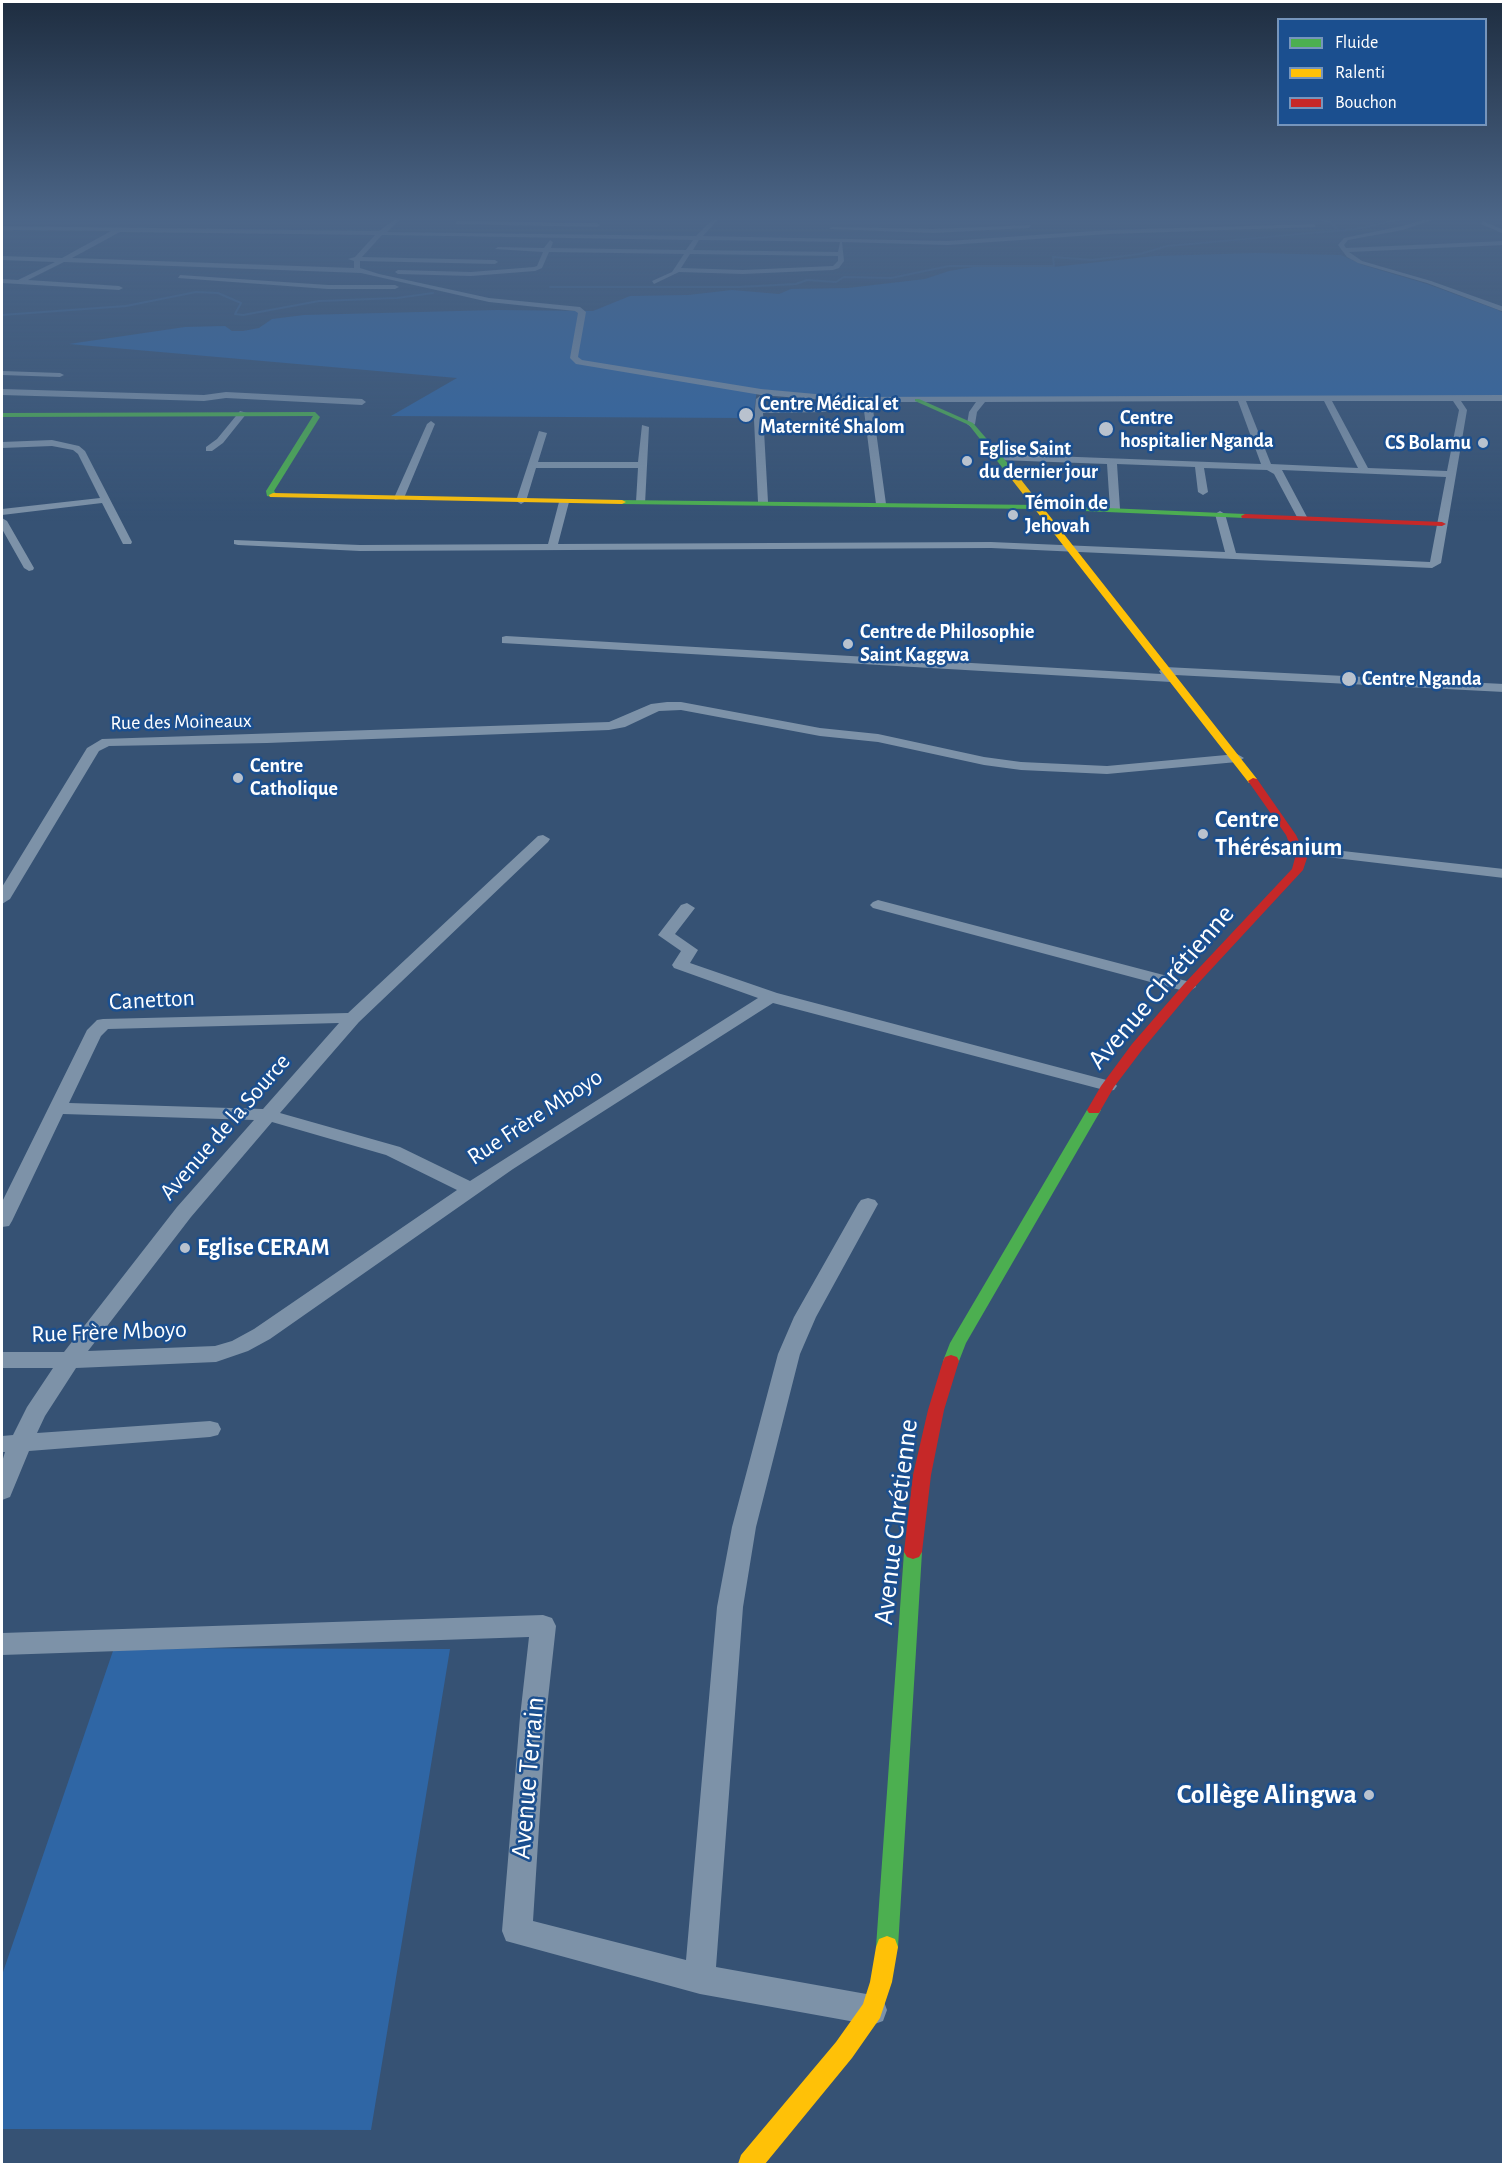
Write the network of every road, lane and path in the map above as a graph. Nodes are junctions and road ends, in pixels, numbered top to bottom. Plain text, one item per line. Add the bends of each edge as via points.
1 (581, 320) edge
2 (2, 373) edge
3 (60, 375) dead end
4 (2, 392) edge
5 (761, 392) junction
6 (1503, 398) edge
7 (983, 399) junction
8 (1241, 399) junction
9 (1327, 399) junction
10 (1456, 399) junction
11 (917, 400) junction
12 (362, 402) dead end
13 (868, 405) junction
14 (935, 408) junction
15 (758, 410) junction
16 (243, 413) junction
17 (2, 415) edge
18 (431, 424) dead end
19 (971, 424) junction
20 (645, 427) dead end
21 (542, 433) dead end
22 (2, 446) edge
23 (209, 449) dead end
24 (999, 457) junction
25 (1112, 461) junction
26 (1199, 464) junction
27 (532, 465) junction
28 (643, 465) junction
29 (1267, 466) junction
30 (1364, 470) junction
31 (1452, 474) junction
32 (1203, 492) dead end
33 (399, 498) junction
34 (104, 500) junction
35 (521, 501) junction
36 (564, 502) junction
37 (641, 502) junction
38 (763, 502) junction
39 (881, 504) junction
40 (1038, 507) junction
41 (1115, 508) junction
42 (2, 512) edge
43 (1220, 514) junction
44 (1302, 517) junction
45 (2, 521) edge
46 (1443, 524) junction
47 (127, 542) dead end
48 (238, 542) dead end
49 (552, 548) junction
50 (1072, 548) junction
51 (1231, 555) junction
52 (29, 568) dead end
53 (506, 640) dead end
54 (1168, 675) junction
55 (1503, 688) edge
56 (1237, 758) junction
57 (543, 839) dead end
58 (1298, 850) junction
59 (1503, 874) edge
60 (2, 899) edge
61 (878, 905) dead end
62 (687, 908) dead end
63 (1188, 987) junction
64 (771, 997) junction
65 (353, 1018) junction
66 (1108, 1086) junction
67 (56, 1108) junction
68 (268, 1115) junction
69 (472, 1189) junction
70 (868, 1204) dead end
71 (2, 1221) edge
72 (2, 1360) edge
73 (70, 1360) junction
74 (210, 1429) dead end
75 (11, 1444) edge
76 (2, 1491) edge
77 (2, 1644) edge
78 (700, 1979) junction
79 (872, 2010) junction
80 (750, 2164) edge

1 - 5 street via 574,357 579,362
2 - 3 street
4 - 12 street via 204,398 226,395
5 - 13 street
5 - 15 street
6 - 10 street
7 - 8 street
7 - 11 street
7 - 19 street via 973,412
8 - 9 street
8 - 29 street
9 - 10 street
9 - 30 street
10 - 31 street via 1468,410
11 - 13 street
11 - 14 street
13 - 14 street
13 - 15 street
13 - 39 street
14 - 19 street
15 - 38 street
16 - 17 street
16 - 23 street
16 - 33 street via 317,415 270,494
18 - 33 street
19 - 24 street
20 - 28 street
21 - 27 street
22 - 34 street via 51,443 76,448
24 - 25 street
24 - 40 street
25 - 26 street
25 - 41 street
26 - 29 street
26 - 32 street
27 - 28 street
27 - 35 street
28 - 37 street
29 - 30 street
29 - 44 street via 1278,472
30 - 31 street
31 - 46 street
33 - 35 street
34 - 42 street
34 - 47 street
35 - 36 street
36 - 37 street
36 - 49 street
37 - 38 street
38 - 39 street
39 - 40 street
40 - 41 street
40 - 50 street
41 - 43 street
43 - 44 street
43 - 51 street
44 - 46 street
45 - 52 street
46 - 51 street via 1436,563 1432,565
48 - 49 street via 351,548
49 - 50 street
50 - 51 street
50 - 54 street
53 - 54 street
54 - 55 street
54 - 56 street
56 - 58 street
56 - 60 street, Rue des Moineaux via 1107,770 1021,766 681,706 656,707 609,726 118,741 94,748
57 - 65 street, Avenue de la Source
58 - 59 street
58 - 63 street, Avenue Chrétienne via 1301,858 1289,880
61 - 63 street
62 - 64 street via 666,935 690,950 680,966
63 - 66 street, Avenue Chrétienne
64 - 66 street
64 - 69 street, Rue Frère Mboyo
65 - 67 street, Canetton via 103,1024 93,1034
65 - 68 street, Avenue de la Source
66 - 79 street, Avenue Chrétienne via 958,1343 936,1410 922,1476 912,1563 887,1946
67 - 68 street
67 - 71 street, Canetton
68 - 69 street via 393,1151
68 - 73 street, Avenue de la Source via 184,1212
69 - 73 street, Rue Frère Mboyo via 240,1346 216,1354
70 - 78 street via 805,1317 789,1354 744,1527 730,1607
72 - 73 street, Rue Frère Mboyo
73 - 75 street, Avenue de la Source
74 - 75 street
75 - 76 street, Avenue de la Source
77 - 78 street, Avenue Terrain via 543,1626 517,1931
78 - 79 street
79 - 80 street, Avenue Chrétienne

